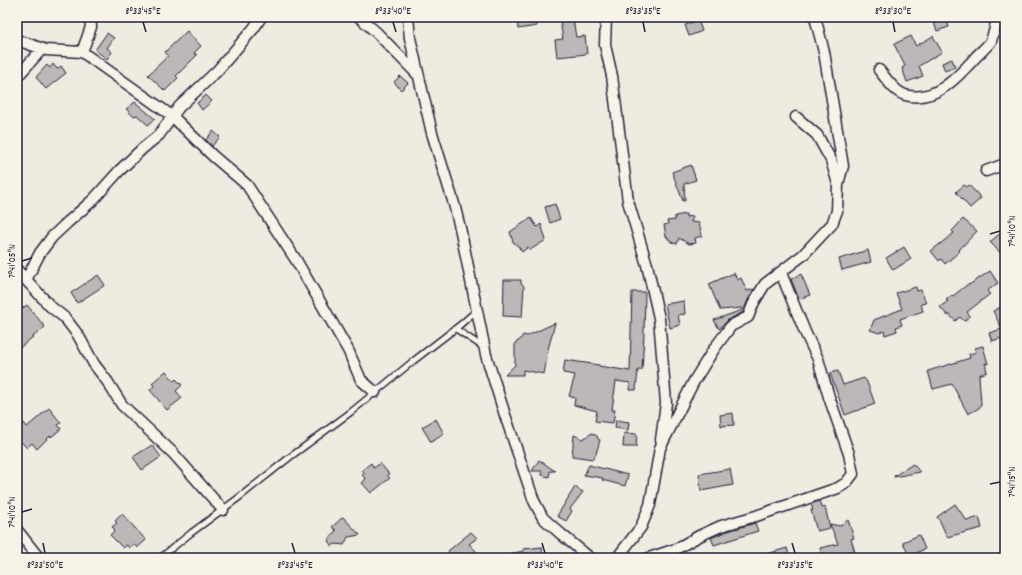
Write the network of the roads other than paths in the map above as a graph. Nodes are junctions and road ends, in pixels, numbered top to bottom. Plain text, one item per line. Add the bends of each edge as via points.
1 (90, 17) edge
2 (261, 17) edge
3 (359, 17) edge
4 (408, 17) edge
5 (606, 17) edge
6 (815, 17) edge
7 (997, 17) edge
8 (17, 40) edge
9 (42, 49) junction
10 (82, 52) junction
11 (879, 70) dead end
12 (419, 76) junction
13 (17, 77) edge
14 (172, 116) junction
15 (796, 117) dead end
16 (1005, 164) edge
17 (986, 171) dead end
18 (838, 184) junction
19 (17, 270) edge
20 (781, 273) junction
21 (26, 280) junction
22 (477, 310) junction
23 (456, 329) junction
24 (484, 347) junction
25 (375, 392) junction
26 (660, 448) junction
27 (223, 510) junction
28 (17, 532) edge
29 (39, 558) edge
30 (160, 558) edge
31 (590, 558) edge
32 (617, 558) edge
33 (649, 558) edge

1 - 10 street via 91,27
2 - 14 street via 217,71
3 - 12 street
4 - 12 street
5 - 26 street via 605,45 612,76 628,201 659,318 666,403
6 - 18 street via 824,52 844,166
7 - 11 street via 990,42 957,78 930,94 904,95 890,85
8 - 9 street
9 - 10 street
9 - 13 street
10 - 14 street
12 - 22 street via 432,133 461,232
14 - 21 street via 159,135 136,154 93,200 52,237
14 - 25 street via 247,185 296,260 344,343 360,380
15 - 18 street via 817,135 831,160
16 - 17 street
18 - 20 street via 837,211 832,224 803,255
19 - 21 street
20 - 26 street via 765,284 748,316 731,326 714,349 694,381
20 - 33 street via 818,359 853,474 838,488 721,526 676,549
21 - 27 street via 65,318 122,405 174,453
22 - 23 lane
22 - 24 street
23 - 24 lane
23 - 25 lane
24 - 31 street via 534,500 543,518
25 - 27 lane
26 - 32 street via 650,505 640,527
27 - 30 lane
28 - 29 street

